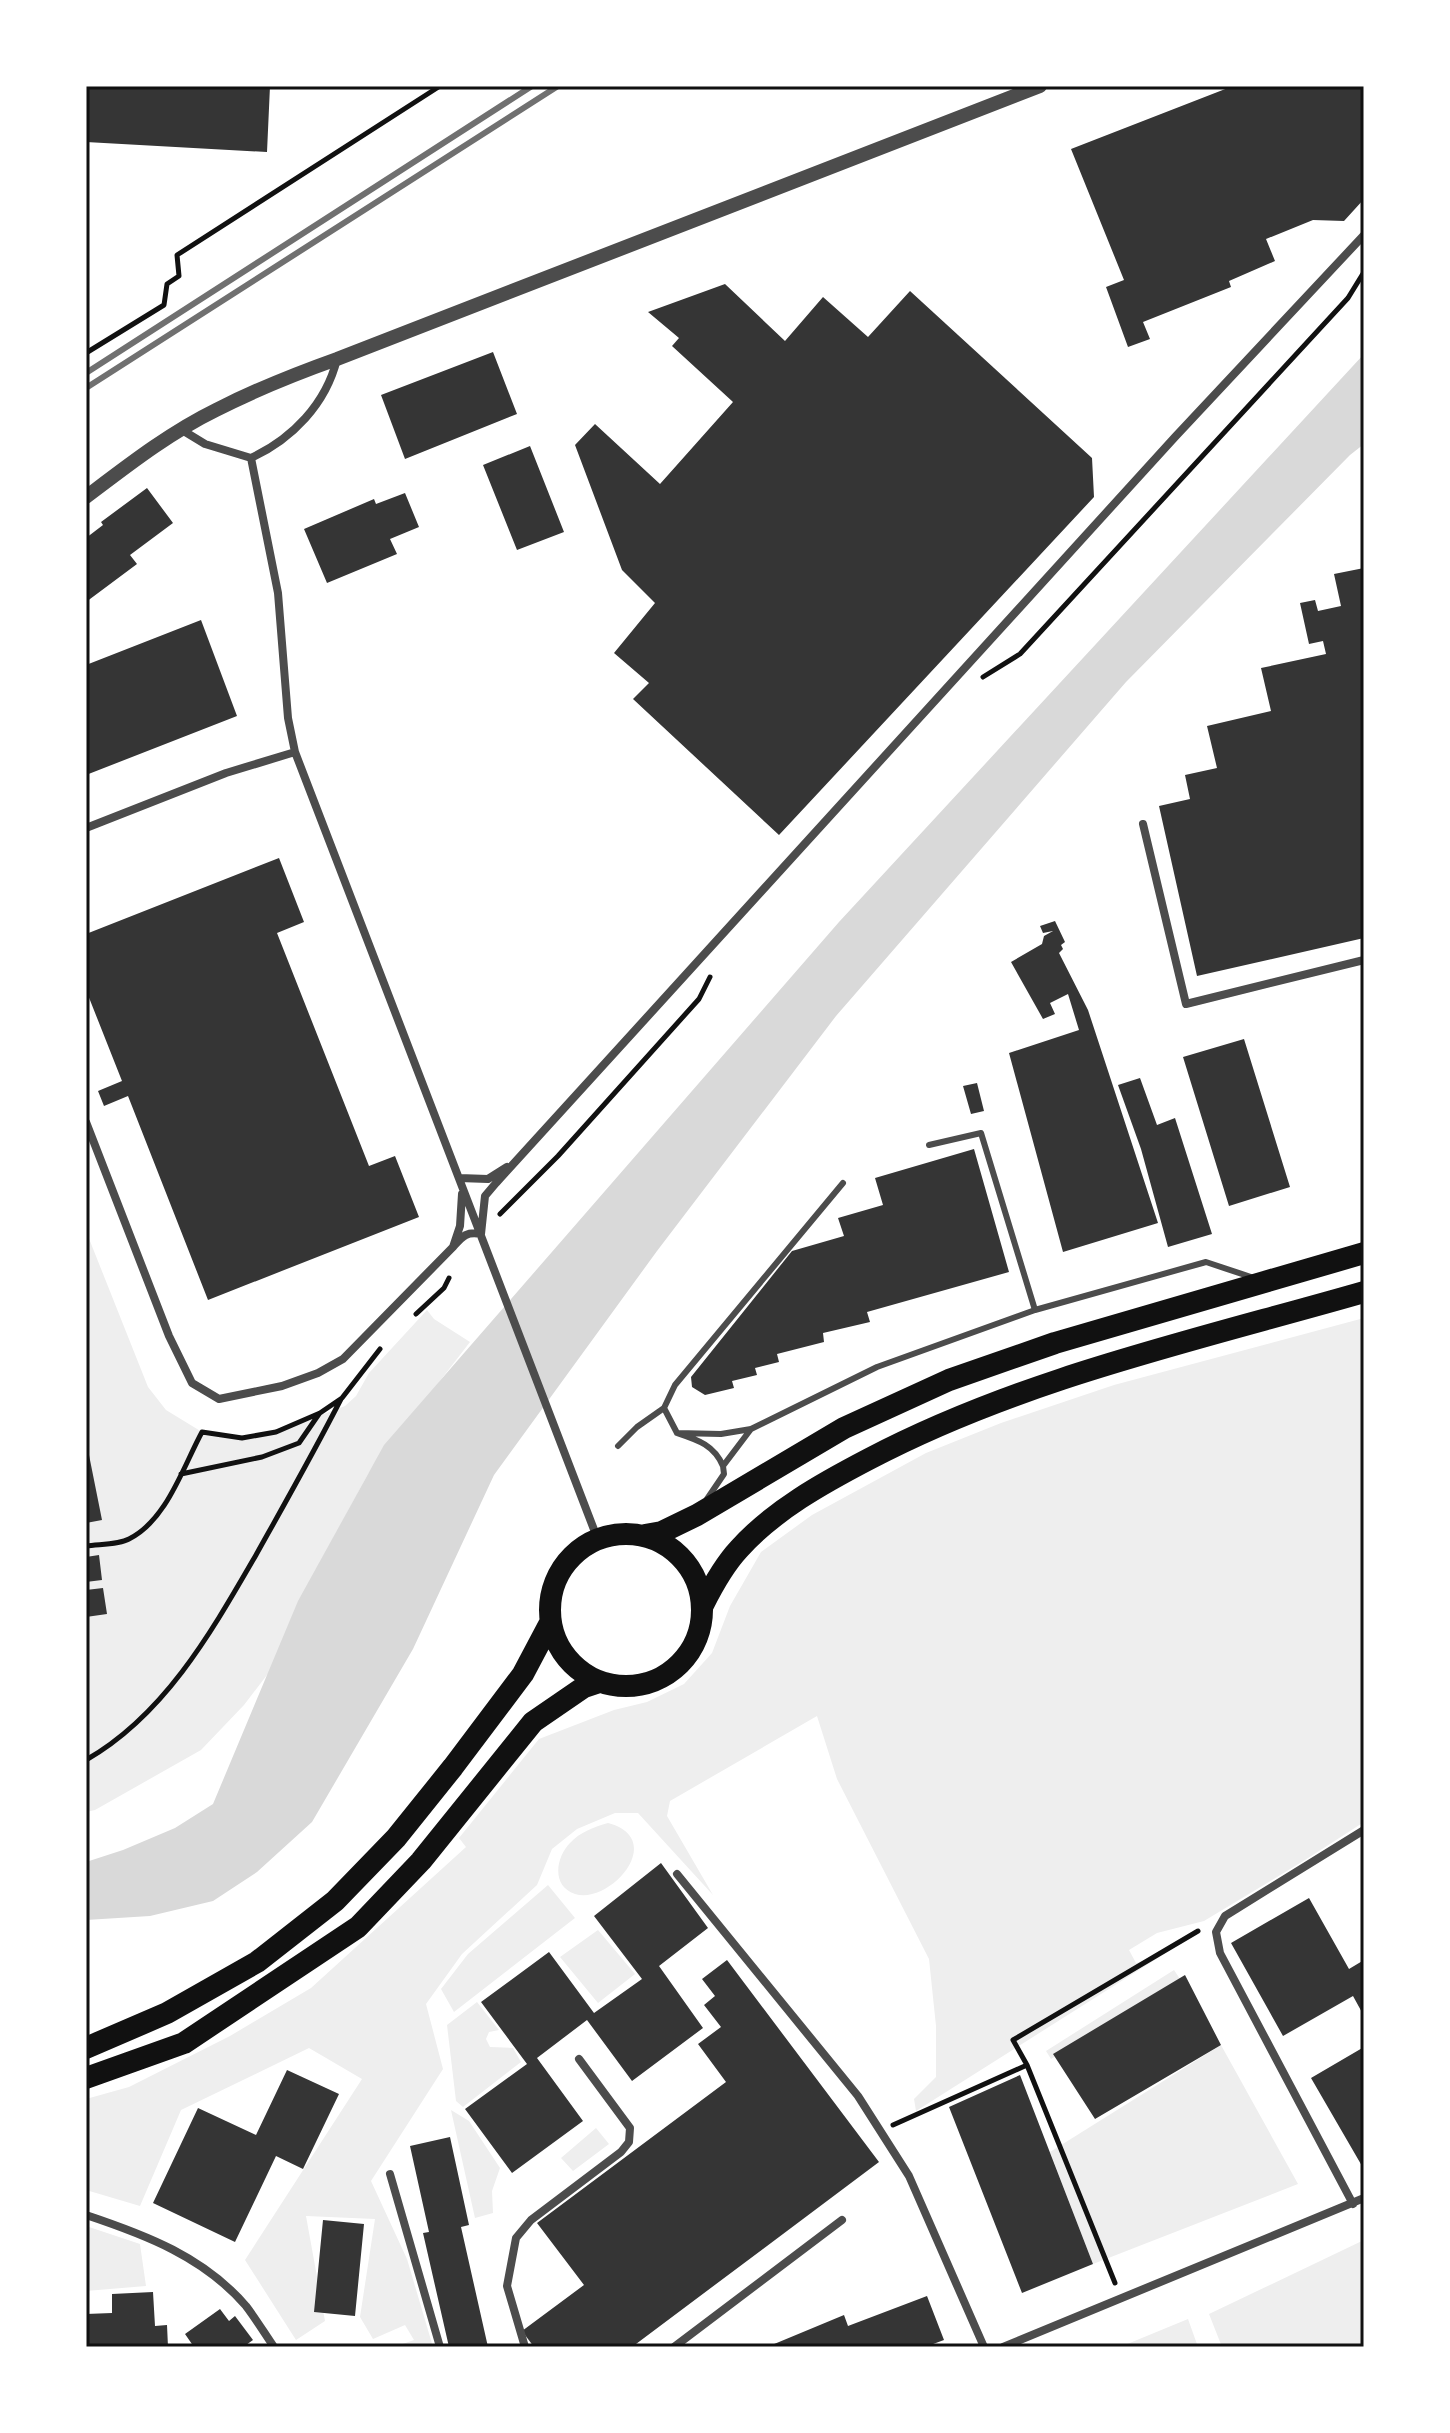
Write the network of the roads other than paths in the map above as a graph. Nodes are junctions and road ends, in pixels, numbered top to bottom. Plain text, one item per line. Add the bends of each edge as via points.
1 (1040, 86) edge
2 (1364, 235) edge
3 (337, 359) junction
4 (182, 430) junction
5 (251, 458) junction
6 (86, 497) edge
7 (295, 752) junction
8 (1143, 824) dead end
9 (86, 828) edge
10 (1364, 960) edge
11 (86, 1122) edge
12 (929, 1145) dead end
13 (516, 1161) junction
14 (459, 1178) junction
15 (843, 1183) dead end
16 (481, 1234) junction
17 (453, 1247) junction
18 (1364, 1253) edge
19 (1266, 1281) junction
20 (1364, 1292) edge
21 (1035, 1310) junction
22 (664, 1408) junction
23 (751, 1429) junction
24 (677, 1433) junction
25 (618, 1446) dead end
26 (723, 1466) junction
27 (697, 1515) junction
28 (654, 1534) junction
29 (598, 1540) junction
30 (703, 1605) junction
31 (550, 1623) junction
32 (599, 1682) junction
33 (1364, 1830) edge
34 (677, 1874) dead end
35 (86, 2048) edge
36 (579, 2059) dead end
37 (86, 2078) edge
38 (390, 2174) dead end
39 (1364, 2198) edge
40 (1353, 2204) junction
41 (86, 2215) edge
42 (842, 2220) dead end
43 (274, 2347) edge
44 (440, 2347) edge
45 (525, 2347) edge
46 (674, 2347) edge
47 (984, 2347) edge
48 (1003, 2347) edge

1 - 3 street
2 - 13 street
3 - 4 street via 285,377
3 - 5 street via 332,381 293,433
4 - 5 street via 205,444
4 - 6 street
5 - 7 street via 278,593
7 - 9 street
7 - 14 street
8 - 10 street via 1186,1004
11 - 17 street via 175,1348 192,1383 219,1399 282,1386 343,1359
12 - 21 lane via 981,1133
13 - 14 street via 488,1179
13 - 16 street via 485,1196
14 - 16 street
14 - 17 street via 463,1197
15 - 22 lane via 675,1385
16 - 17 street via 463,1235
16 - 29 street
18 - 19 highway
19 - 21 lane via 1206,1262
19 - 27 highway via 949,1380 844,1428
20 - 30 highway via 1066,1379 915,1434 776,1516 738,1549
21 - 23 lane via 877,1367
22 - 24 lane
22 - 25 lane
23 - 24 lane
23 - 26 lane
24 - 26 lane via 714,1450
26 - 27 lane via 724,1474
27 - 28 highway
28 - 29 highway via 621,1533
28 - 30 highway via 686,1561
29 - 31 highway via 576,1551 559,1572 550,1597
30 - 32 highway via 701,1630 675,1670 651,1683 625,1687
31 - 32 highway via 559,1648 576,1669
31 - 35 highway via 523,1674 453,1767 396,1838 335,1901 257,1962 167,2013
32 - 37 highway via 533,1722 421,1861 358,1927 184,2043
33 - 40 street via 1225,1916 1216,1932 1220,1953
34 - 47 street via 881,2131 909,2176
36 - 45 street via 630,2128 629,2142 531,2220 516,2238 507,2286
38 - 44 street
39 - 40 street
40 - 48 street
41 - 43 street via 144,2235 204,2268 245,2306
42 - 46 street

